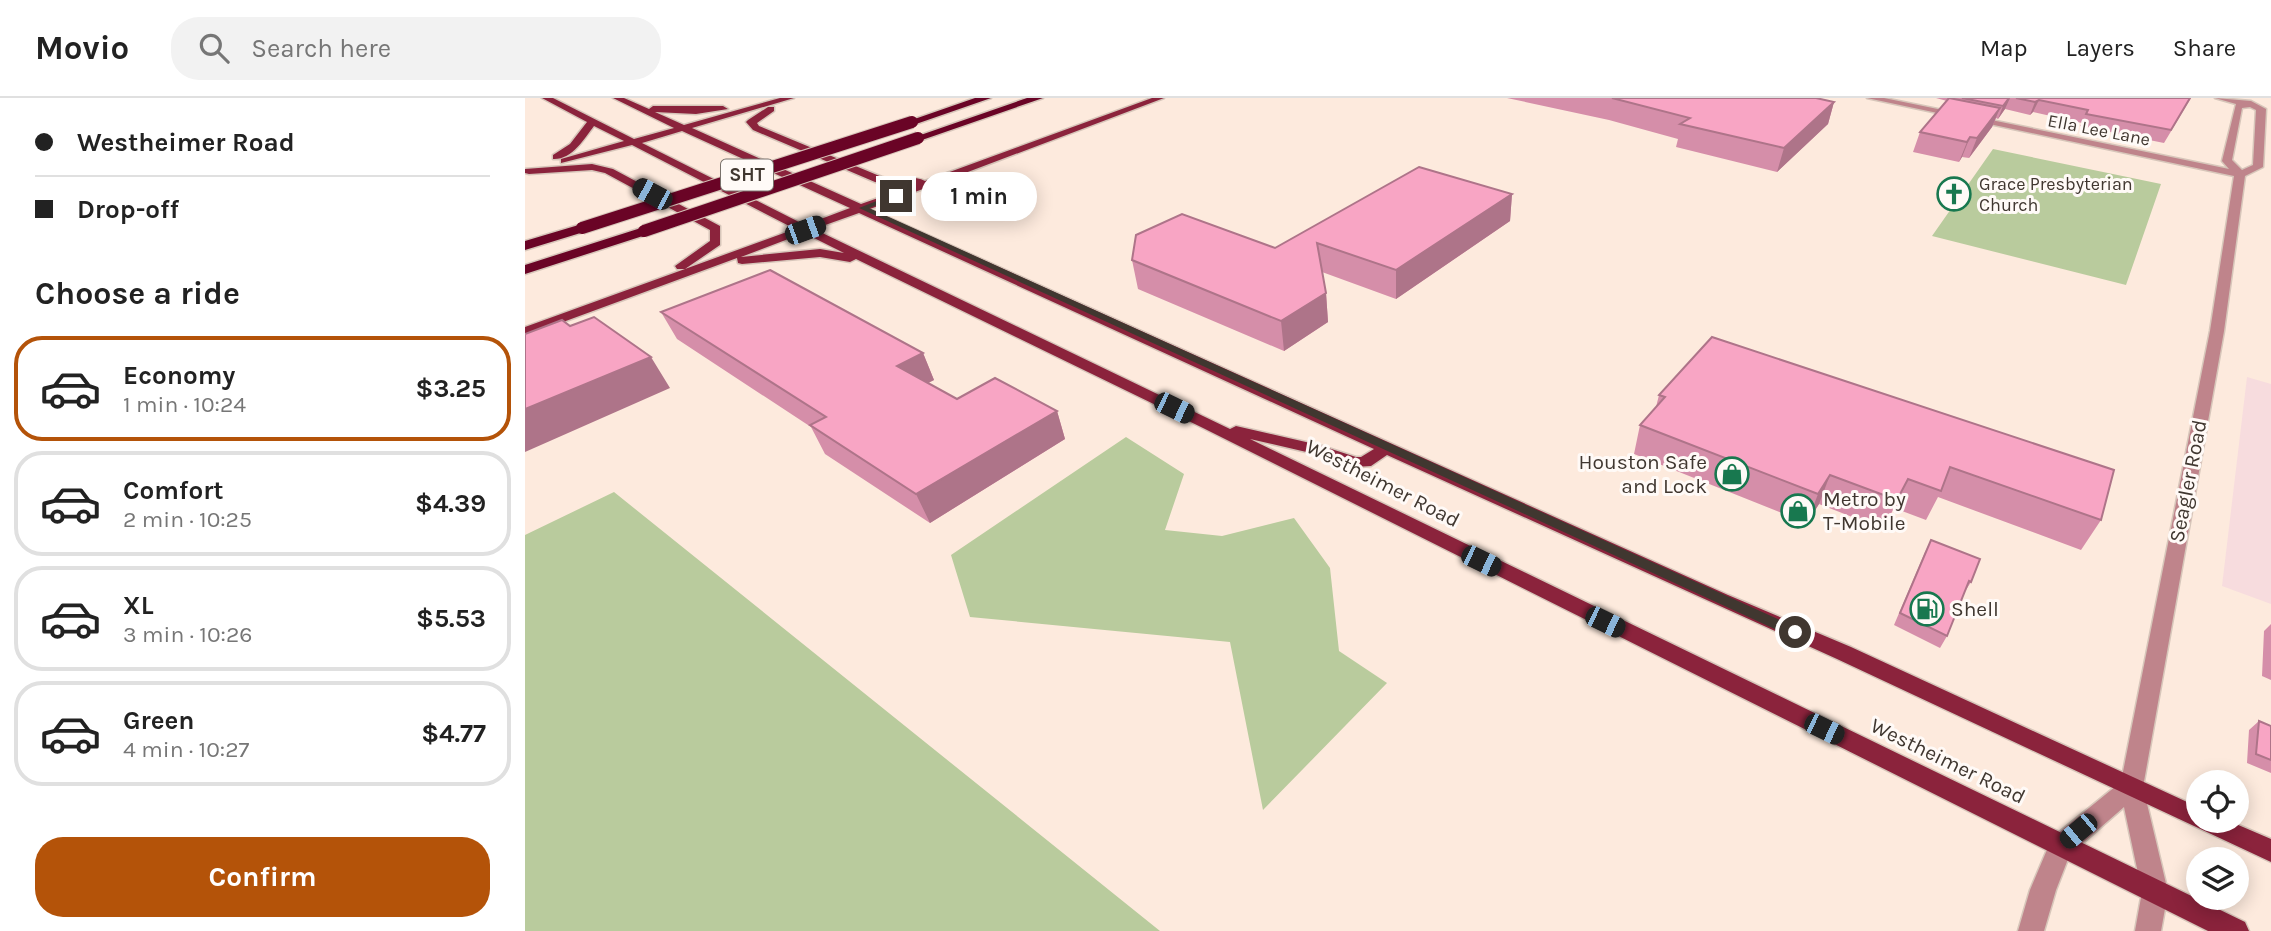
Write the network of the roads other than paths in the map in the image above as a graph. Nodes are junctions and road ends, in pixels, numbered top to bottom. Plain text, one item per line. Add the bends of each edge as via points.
1 (546, 98) edge
2 (617, 98) edge
3 (789, 98) edge
4 (986, 98) edge
5 (1038, 98) edge
6 (1160, 98) edge
7 (1871, 98) edge
8 (2219, 98) edge
9 (2252, 101) edge
10 (642, 109) junction
11 (593, 122) junction
12 (684, 127) junction
13 (632, 142) junction
14 (527, 172) edge
15 (954, 174) junction
16 (2240, 174) junction
17 (863, 208) junction
18 (805, 230) junction
19 (525, 247) edge
20 (868, 260) junction
21 (525, 270) edge
22 (691, 271) junction
23 (639, 290) junction
24 (525, 332) edge
25 (1209, 425) junction
26 (1386, 448) junction
27 (2131, 787) junction
28 (2186, 812) edge
29 (2231, 833) edge
30 (2061, 846) junction
31 (2271, 851) edge
32 (2155, 892) junction
33 (2031, 931) edge
34 (2148, 931) edge
35 (2236, 931) edge

1 - 11 main road, Westheimer Road
2 - 10 main road, Westheimer Road
3 - 10 main road via 704,110
3 - 12 main road
3 - 15 main road via 751,122 879,180 907,182
4 - 19 highway, SHT, bridge
5 - 21 highway, SHT, bridge
6 - 15 main road
7 - 16 street, Ella Lee Lane
8 - 9 street
9 - 16 street, Seagler Road via 2238,106 2227,161
9 - 16 street, Seagler Road via 2261,109 2258,167
10 - 12 main road, Westheimer Road
11 - 13 main road, Westheimer Road
11 - 14 main road via 571,149
12 - 13 main road
12 - 17 main road, Westheimer Road
13 - 14 main road
13 - 18 main road, Westheimer Road
14 - 23 main road via 592,167 609,171 716,228 716,242 699,256
15 - 17 main road
16 - 27 street, Seagler Road via 2217,331
17 - 18 main road
17 - 26 main road, Westheimer Road
18 - 20 main road, Westheimer Road
18 - 22 main road
20 - 22 main road via 796,254
20 - 25 main road, Westheimer Road
22 - 23 main road
23 - 24 main road
25 - 26 main road via 1355,462 1365,462
25 - 30 main road, Westheimer Road
26 - 27 main road, Westheimer Road
27 - 28 main road, Westheimer Road
27 - 30 street
27 - 32 street, Seagler Road
29 - 31 main road
30 - 32 main road, Westheimer Road
30 - 33 street
32 - 34 street, Seagler Road
32 - 35 main road, Westheimer Road

